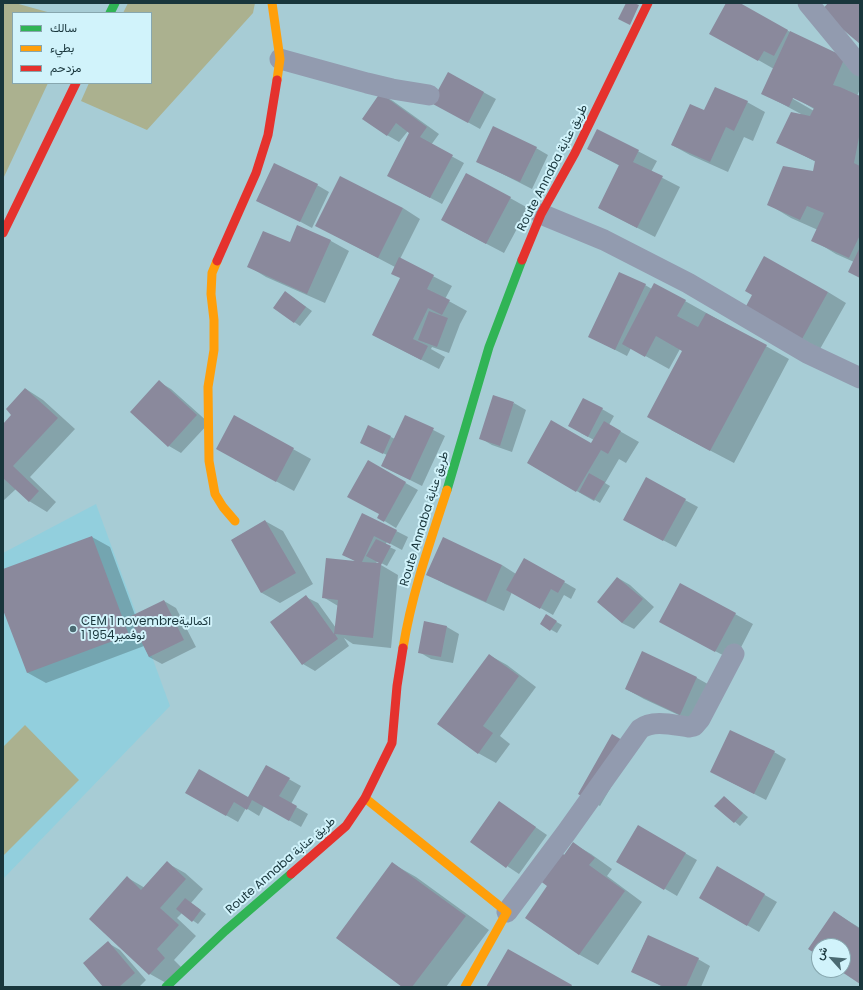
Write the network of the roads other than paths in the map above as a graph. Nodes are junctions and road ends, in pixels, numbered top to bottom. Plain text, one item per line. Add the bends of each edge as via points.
1 (115, 3) edge
2 (272, 3) edge
3 (648, 3) edge
4 (808, 3) edge
5 (110, 12) edge
6 (280, 59) junction
7 (860, 66) edge
8 (76, 84) edge
9 (429, 95) dead end
10 (541, 214) junction
11 (3, 233) edge
12 (860, 378) edge
13 (235, 521) dead end
14 (734, 654) dead end
15 (366, 798) junction
16 (507, 912) junction
17 (166, 987) edge
18 (465, 987) edge

1 - 5 main road
2 - 6 main road
3 - 10 main road, Route Annaba طريق عنابة via 575,153
4 - 7 street
6 - 9 street via 367,83
6 - 13 main road via 268,136 212,273 214,350 208,387 209,461 215,494
8 - 11 main road
10 - 12 street via 604,240 681,279 807,353
10 - 15 main road, Route Annaba طريق عنابة via 489,347 422,565 407,624 397,686 392,743
14 - 16 street via 694,726 654,723 640,729
15 - 16 main road
15 - 17 main road, Route Annaba طريق عنابة via 346,826 225,931
16 - 18 main road

